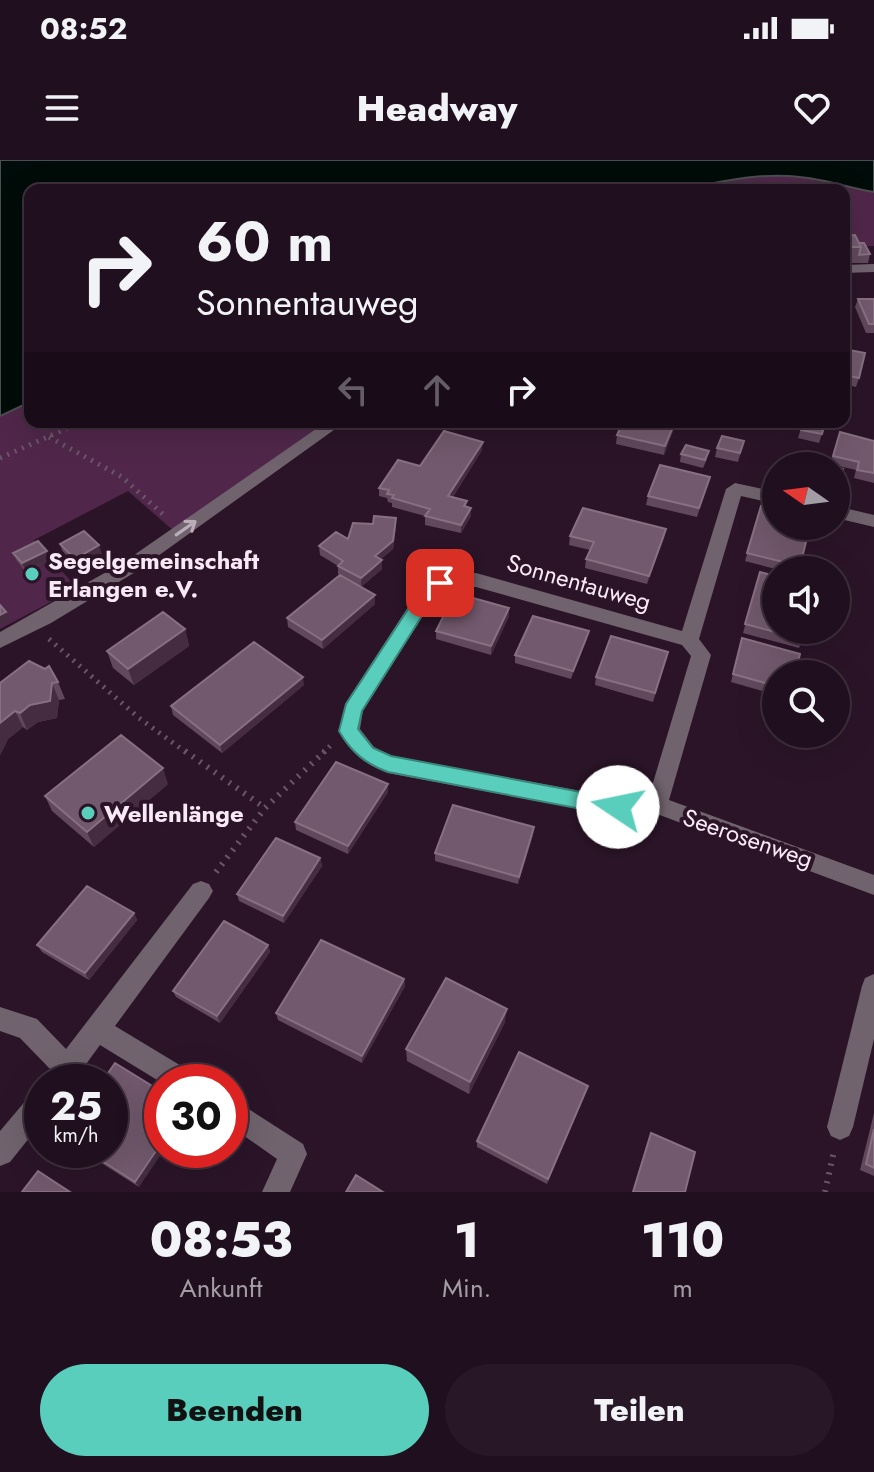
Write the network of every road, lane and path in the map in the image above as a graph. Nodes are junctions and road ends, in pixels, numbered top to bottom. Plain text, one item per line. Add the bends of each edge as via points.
1 (874, 268) edge
2 (850, 269) edge
3 (68, 428) edge
4 (328, 428) edge
5 (49, 437) junction
6 (0, 458) edge
7 (762, 495) edge
8 (850, 515) edge
9 (874, 521) edge
10 (182, 531) junction
11 (33, 624) junction
12 (689, 640) junction
13 (0, 641) edge
14 (349, 731) junction
15 (657, 805) junction
16 (265, 808) junction
17 (874, 885) edge
18 (201, 891) joint
19 (874, 986) edge
20 (0, 1019) edge
21 (99, 1030) junction
22 (55, 1064) edge
23 (72, 1064) edge
24 (155, 1064) edge
25 (24, 1123) edge
26 (248, 1123) edge
27 (840, 1127) joint
28 (0, 1152) edge
29 (276, 1192) edge
30 (825, 1192) edge

1 - 2 street
3 - 5 path
10 -> 4 street
5 - 6 path
5 - 10 path via 122,477
7 - 12 street via 735,489
8 - 9 street
10 - 11 street
11 - 13 street
11 - 16 path via 139,718
12 - 14 street, Sonnentauweg via 458,578 440,583 426,595 353,709
12 - 15 street via 701,655
14 - 15 street, Seerosenweg via 367,753 388,764 618,807
14 - 16 path via 314,757
15 - 17 street, Seerosenweg
16 - 18 path
18 - 21 street
19 - 27 street
20 - 22 street via 28,1028
21 - 23 street
21 - 24 street
25 - 28 street
26 - 29 street via 293,1154
27 - 30 path

